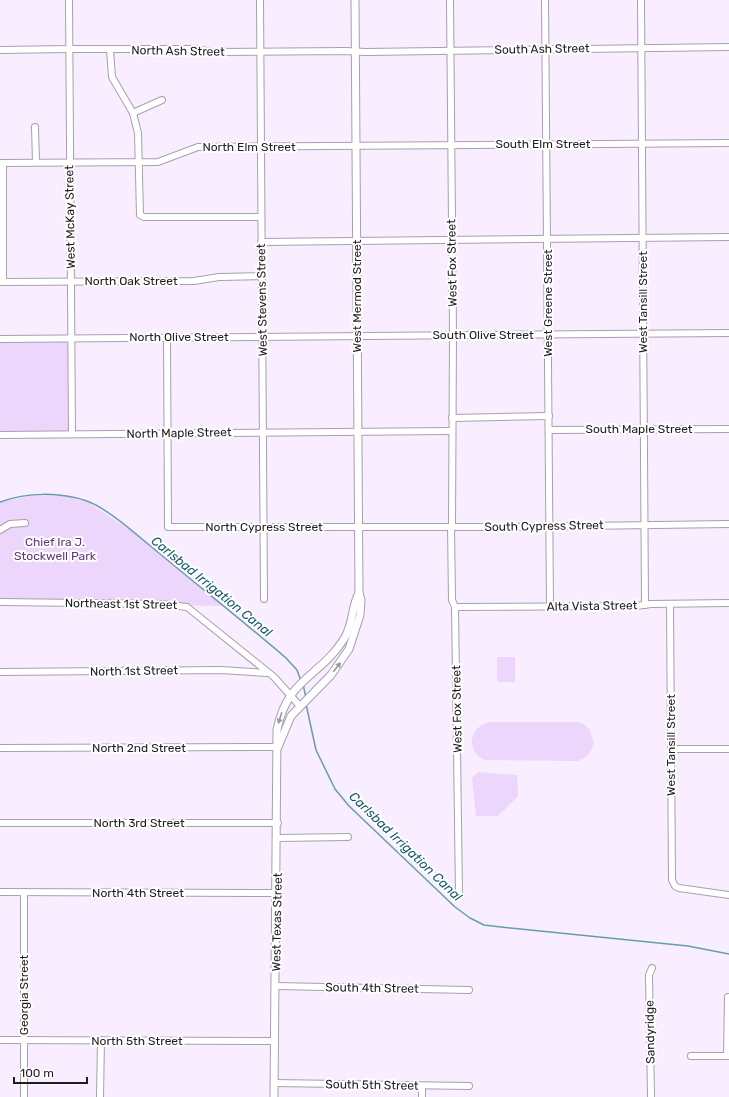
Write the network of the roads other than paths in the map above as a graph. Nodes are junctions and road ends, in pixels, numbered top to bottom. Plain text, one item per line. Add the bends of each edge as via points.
1 (69, 0) edge
2 (260, 0) edge
3 (355, 0) edge
4 (450, 0) edge
5 (545, 0) edge
6 (641, 0) edge
7 (729, 47) edge
8 (641, 48) junction
9 (69, 49) junction
10 (546, 49) junction
11 (0, 50) edge
12 (110, 50) junction
13 (260, 51) junction
14 (450, 51) junction
15 (355, 52) junction
16 (162, 100) dead end
17 (133, 113) junction
18 (35, 127) dead end
19 (729, 142) edge
20 (642, 143) junction
21 (451, 144) junction
22 (546, 144) junction
23 (260, 146) junction
24 (356, 146) junction
25 (36, 162) junction
26 (70, 162) junction
27 (139, 162) junction
28 (1, 163) edge
29 (261, 217) junction
30 (729, 237) edge
31 (642, 238) junction
32 (548, 239) junction
33 (452, 240) junction
34 (357, 241) junction
35 (261, 242) junction
36 (262, 276) junction
37 (71, 281) junction
38 (2, 282) edge
39 (729, 333) edge
40 (453, 334) junction
41 (643, 334) junction
42 (548, 335) junction
43 (357, 336) junction
44 (262, 337) junction
45 (71, 338) junction
46 (167, 338) junction
47 (0, 339) edge
48 (548, 416) junction
49 (452, 418) junction
50 (644, 429) junction
51 (729, 429) edge
52 (549, 430) junction
53 (451, 431) junction
54 (262, 432) junction
55 (358, 432) junction
56 (167, 433) junction
57 (72, 434) junction
58 (0, 435) edge
59 (25, 523) dead end
60 (729, 524) edge
61 (645, 525) junction
62 (263, 526) junction
63 (451, 526) junction
64 (550, 526) junction
65 (359, 527) junction
66 (0, 530) edge
67 (359, 593) junction
68 (264, 599) dead end
69 (0, 602) edge
70 (729, 603) edge
71 (670, 604) junction
72 (646, 605) junction
73 (550, 606) junction
74 (455, 607) junction
75 (0, 672) edge
76 (267, 673) junction
77 (292, 693) junction
78 (299, 705) junction
79 (278, 747) junction
80 (0, 748) edge
81 (671, 749) junction
82 (729, 749) edge
83 (0, 823) edge
84 (278, 823) junction
85 (348, 837) dead end
86 (277, 838) junction
87 (0, 892) edge
88 (24, 892) junction
89 (277, 893) junction
90 (459, 893) dead end
91 (729, 895) edge
92 (652, 968) dead end
93 (276, 986) junction
94 (469, 990) dead end
95 (728, 997) dead end
96 (0, 1040) edge
97 (24, 1040) junction
98 (101, 1040) junction
99 (275, 1041) junction
100 (691, 1056) dead end
101 (728, 1056) edge
102 (274, 1083) junction
103 (422, 1086) junction
104 (469, 1086) dead end
105 (24, 1097) edge
106 (100, 1097) edge
107 (274, 1097) edge
108 (422, 1097) edge
109 (651, 1097) edge

1 - 9 street, West McKay Street
2 - 13 street, West Stevens Street
3 - 15 street, West Mermod Street
4 - 14 street, West Fox Street
5 - 10 street, West Greene Street
6 - 8 street, West Tansill Street
7 - 8 street, South Ash Street
8 - 10 street, South Ash Street
8 - 20 street, West Tansill Street
9 - 11 street, North Ash Street
9 - 12 street, North Ash Street
9 - 26 street, West McKay Street
10 - 14 street, South Ash Street
10 - 22 street, West Greene Street
12 - 13 street, North Ash Street
12 - 17 street via 112,77
13 - 15 street, North Ash Street
13 - 23 street, West Stevens Street
14 - 15 street, South Ash Street
14 - 21 street, West Fox Street
15 - 24 street, West Mermod Street
16 - 17 street
17 - 27 street via 138,133
18 - 25 street
19 - 20 street, South Elm Street
20 - 22 street, South Elm Street
20 - 31 street, West Tansill Street
21 - 22 street, South Elm Street
21 - 24 street, South Elm Street
21 - 33 street, West Fox Street
22 - 32 street, West Greene Street
23 - 24 street, North Elm Street
23 - 27 street, North Elm Street via 198,147 158,162
23 - 29 street, West Stevens Street
24 - 34 street, West Mermod Street
25 - 26 street, North Elm Street
25 - 28 street, North Elm Street
26 - 27 street, North Elm Street
26 - 37 street, West McKay Street
27 - 29 street via 140,215 144,217
28 - 38 street
29 - 35 street, West Stevens Street
30 - 31 street
31 - 32 street
31 - 41 street, West Tansill Street
32 - 33 street
32 - 42 street, West Greene Street
33 - 34 street
33 - 40 street, West Fox Street
34 - 35 street
34 - 43 street, West Mermod Street
35 - 36 street, West Stevens Street
36 - 37 street, North Oak Street via 219,277 199,281
36 - 44 street, West Stevens Street
37 - 38 street, North Oak Street
37 - 45 street, West McKay Street
39 - 41 street, South Olive Street
40 - 42 street, South Olive Street
40 - 43 street, South Olive Street
40 - 49 street, West Fox Street
41 - 42 street, South Olive Street
41 - 50 street, West Tansill Street
42 - 48 street, West Greene Street
43 - 44 street, North Olive Street
43 - 55 street, West Mermod Street
44 - 46 street, North Olive Street
44 - 54 street, West Stevens Street
45 - 46 street, North Olive Street
45 - 47 street, North Olive Street
45 - 57 street, West McKay Street
46 - 56 street
48 - 49 street
48 - 52 street, West Greene Street
49 - 53 street, West Fox Street
50 - 51 street, South Maple Street
50 - 52 street, South Maple Street
50 - 61 street, West Tansill Street
52 - 64 street, West Greene Street
53 - 55 street
53 - 63 street, West Fox Street
54 - 55 street, North Maple Street
54 - 56 street, North Maple Street
54 - 62 street, West Stevens Street
55 - 65 street, West Mermod Street
56 - 57 street, North Maple Street
56 - 62 street, North Cypress Street via 168,527
57 - 58 street, North Maple Street
59 - 66 street via 10,524
60 - 61 street, South Cypress Street
61 - 64 street, South Cypress Street
61 - 72 street, West Tansill Street
62 - 65 street, North Cypress Street
62 - 68 street, West Stevens Street
63 - 64 street, South Cypress Street
63 - 65 street, South Cypress Street
63 - 74 street, West Fox Street via 452,600
64 - 73 street, West Greene Street
65 - 67 street, West Mermod Street
67 - 77 street, West Texas Street via 355,600 352,622 344,639
78 -> 67 street, West Texas Street via 331,675 349,649 360,615
69 - 76 street, Northeast 1st Street via 185,606 202,617
70 - 71 street, Alta Vista Street
71 - 72 street, Alta Vista Street
71 - 81 street, West Tansill Street
72 - 73 street, Alta Vista Street
73 - 74 street, Alta Vista Street
74 - 90 street, West Fox Street
75 - 76 street, North 1st Street via 228,670
76 - 77 street, Northeast 1st Street
77 - 78 street, Northeast 1st Street
77 -> 79 street, West Texas Street via 278,724
78 - 79 street, West Texas Street via 288,719
79 - 80 street, North 2nd Street
79 - 84 street, West Texas Street
81 - 82 street
81 - 91 street, West Tansill Street via 672,870 675,886
83 - 84 street, North 3rd Street
84 - 86 street, West Texas Street
85 - 86 street
86 - 89 street, West Texas Street
87 - 88 street, North 4th Street
88 - 89 street, North 4th Street
88 - 97 street, Georgia Street
89 - 93 street, West Texas Street
92 - 109 street, Sandyridge via 649,975
93 - 94 street, South 4th Street
93 - 99 street, West Texas Street
95 - 101 street
96 - 97 street, North 5th Street
97 - 98 street, North 5th Street
97 - 105 street, Georgia Street
98 - 99 street, North 5th Street
98 - 106 street
99 - 102 street, West Texas Street
100 - 101 street
102 - 103 street, South 5th Street
102 - 107 street, West Texas Street
103 - 104 street, South 5th Street
103 - 108 street

